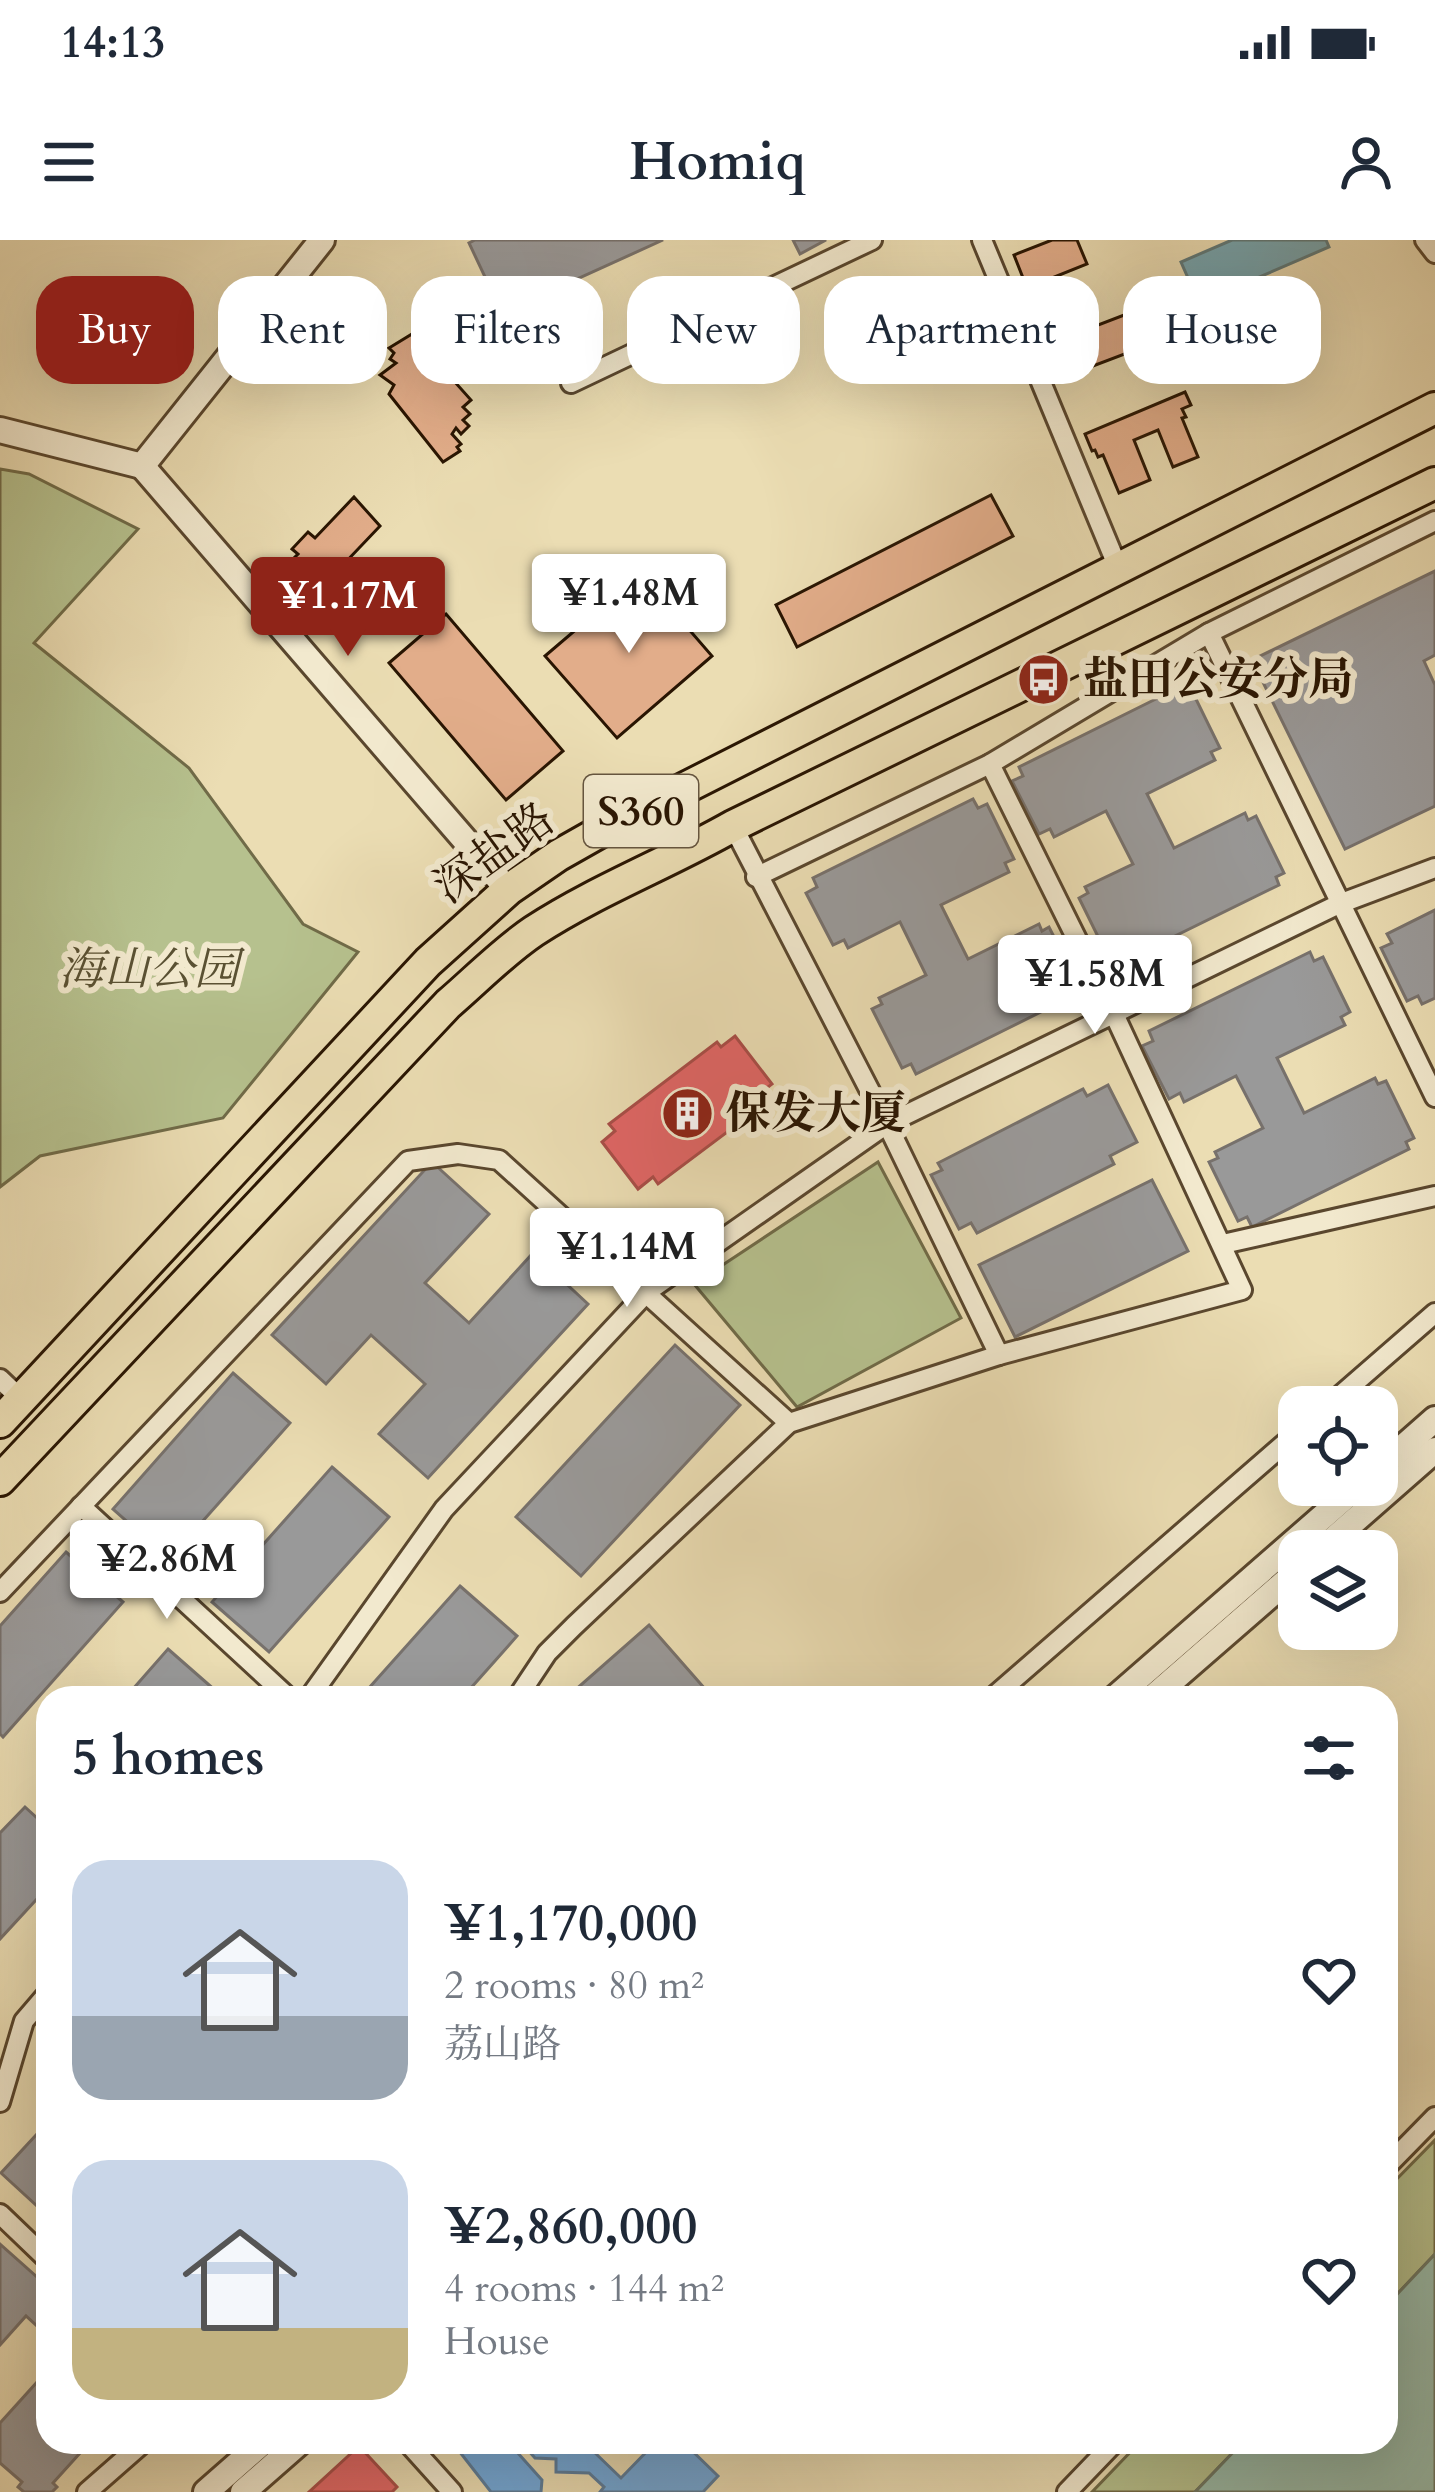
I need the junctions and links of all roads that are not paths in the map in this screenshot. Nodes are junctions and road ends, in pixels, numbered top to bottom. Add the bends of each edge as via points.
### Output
1 (322, 240) edge
2 (872, 240) edge
3 (982, 240) edge
4 (1424, 240) edge
5 (1435, 253) edge
6 (603, 368) edge
7 (1435, 408) edge
8 (0, 430) edge
9 (142, 466) junction
10 (1435, 483) edge
11 (1435, 521) edge
12 (1119, 569) junction
13 (1210, 633) junction
14 (990, 764) junction
15 (733, 826) junction
16 (1435, 868) edge
17 (756, 877) junction
18 (508, 890) junction
19 (1339, 904) junction
20 (1114, 1014) junction
21 (1435, 1096) edge
22 (887, 1124) junction
23 (1435, 1196) edge
24 (1223, 1244) junction
25 (647, 1292) junction
26 (1435, 1313) edge
27 (999, 1355) junction
28 (1351, 1386) edge
29 (7, 1400) edge
30 (1435, 1419) edge
31 (789, 1423) junction
32 (1278, 1449) edge
33 (1435, 1450) edge
34 (1398, 1452) edge
35 (0, 1480) edge
36 (1335, 1506) edge
37 (81, 1507) junction
38 (1344, 1530) edge
39 (1278, 1588) edge
40 (0, 1592) edge
41 (276, 1686) edge
42 (318, 1686) edge
43 (525, 1686) edge
44 (1006, 1686) edge
45 (1129, 1686) edge
46 (1166, 1686) edge
47 (36, 2007) edge
48 (0, 2102) edge
49 (1435, 2117) edge
50 (1398, 2155) edge
51 (0, 2213) edge
52 (36, 2248) edge
53 (130, 2454) edge
54 (249, 2454) edge
55 (286, 2454) edge
56 (418, 2454) edge
57 (1103, 2454) edge
58 (87, 2492) edge
59 (206, 2492) edge
60 (243, 2492) edge
61 (452, 2492) edge
62 (1067, 2492) edge

1 - 9 street
2 - 6 street
3 - 12 street
4 - 5 street
7 - 12 main road, 深盐路 / S360
8 - 9 street
9 - 18 street
10 - 15 main road, 深盐路 / S360
11 - 13 street
12 - 18 main road, 深盐路 / S360 via 612,825
13 - 14 street
13 - 19 street
14 - 17 street
14 - 20 street
15 - 17 street
15 - 35 main road, 深盐路 / S360 via 531,933 448,1004
16 - 19 street
17 - 22 street
18 - 29 main road, 深盐路 / S360 via 428,962
19 - 20 street
19 - 21 street
20 - 22 street
20 - 24 street
22 - 25 street
22 - 27 street
23 - 24 street
24 - 27 street via 1242,1290
25 - 31 street
25 - 37 street via 499,1160 458,1154 408,1161
25 - 42 street via 444,1508
26 - 28 street
27 - 31 street
30 - 34 street
31 - 43 street via 574,1626
32 - 44 street
33 - 38 street
36 - 45 street
37 - 40 street
37 - 41 street
39 - 46 street
47 - 48 street via 24,2021
49 - 50 street
51 - 52 street
53 - 58 street
54 - 59 street
55 - 60 street
56 - 61 street
57 - 62 street

